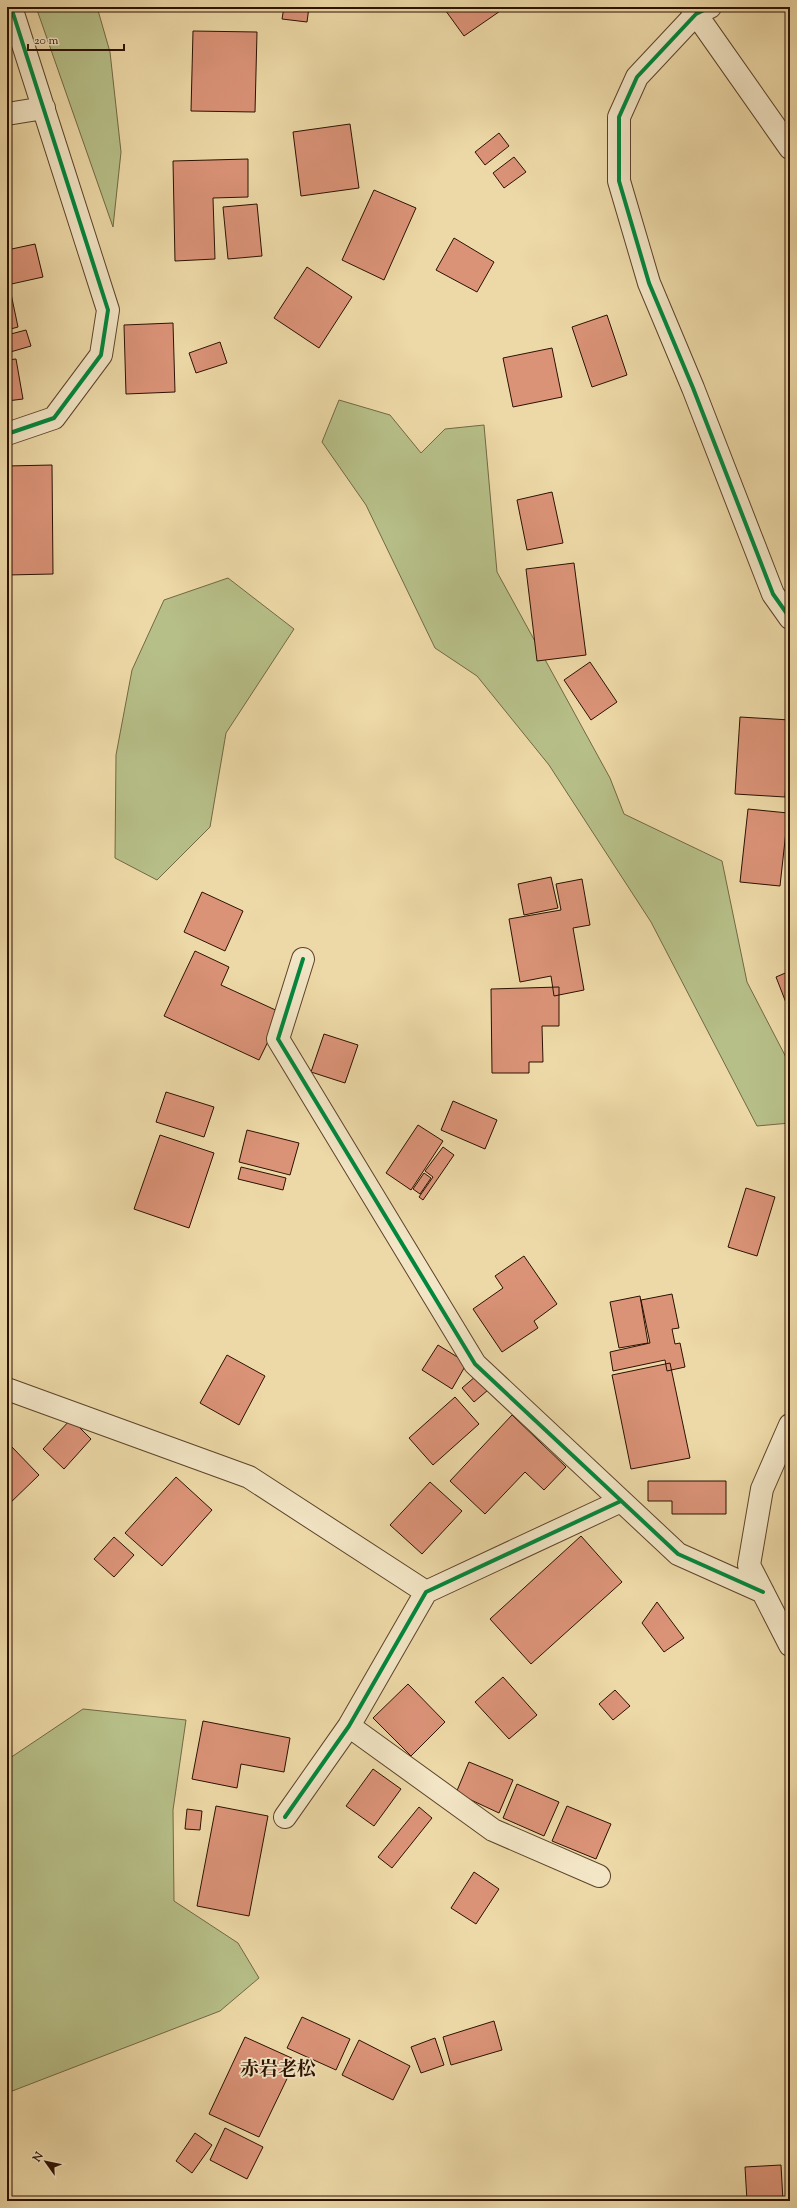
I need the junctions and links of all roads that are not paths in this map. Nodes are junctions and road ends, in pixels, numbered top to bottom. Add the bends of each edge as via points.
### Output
1 (11, 7) edge
2 (699, 9) edge
3 (44, 108) junction
4 (7, 114) edge
5 (790, 148) edge
6 (7, 434) edge
7 (790, 618) edge
8 (303, 960) dead end
9 (7, 1389) edge
10 (790, 1424) edge
11 (621, 1501) junction
12 (426, 1592) junction
13 (763, 1592) junction
14 (790, 1645) edge
15 (349, 1726) junction
16 (285, 1817) dead end
17 (599, 1876) dead end

1 - 3 street
2 - 5 street
2 - 7 street via 637,77 619,117 619,181 649,283 773,594
3 - 4 street
3 - 6 street via 108,310 100,355 54,418
8 - 11 street via 278,1039 475,1364
9 - 12 street via 249,1477
10 - 13 street via 762,1489 749,1565
11 - 12 street
11 - 13 street via 678,1554
12 - 15 street
13 - 14 street
15 - 16 street
15 - 17 street via 493,1830

